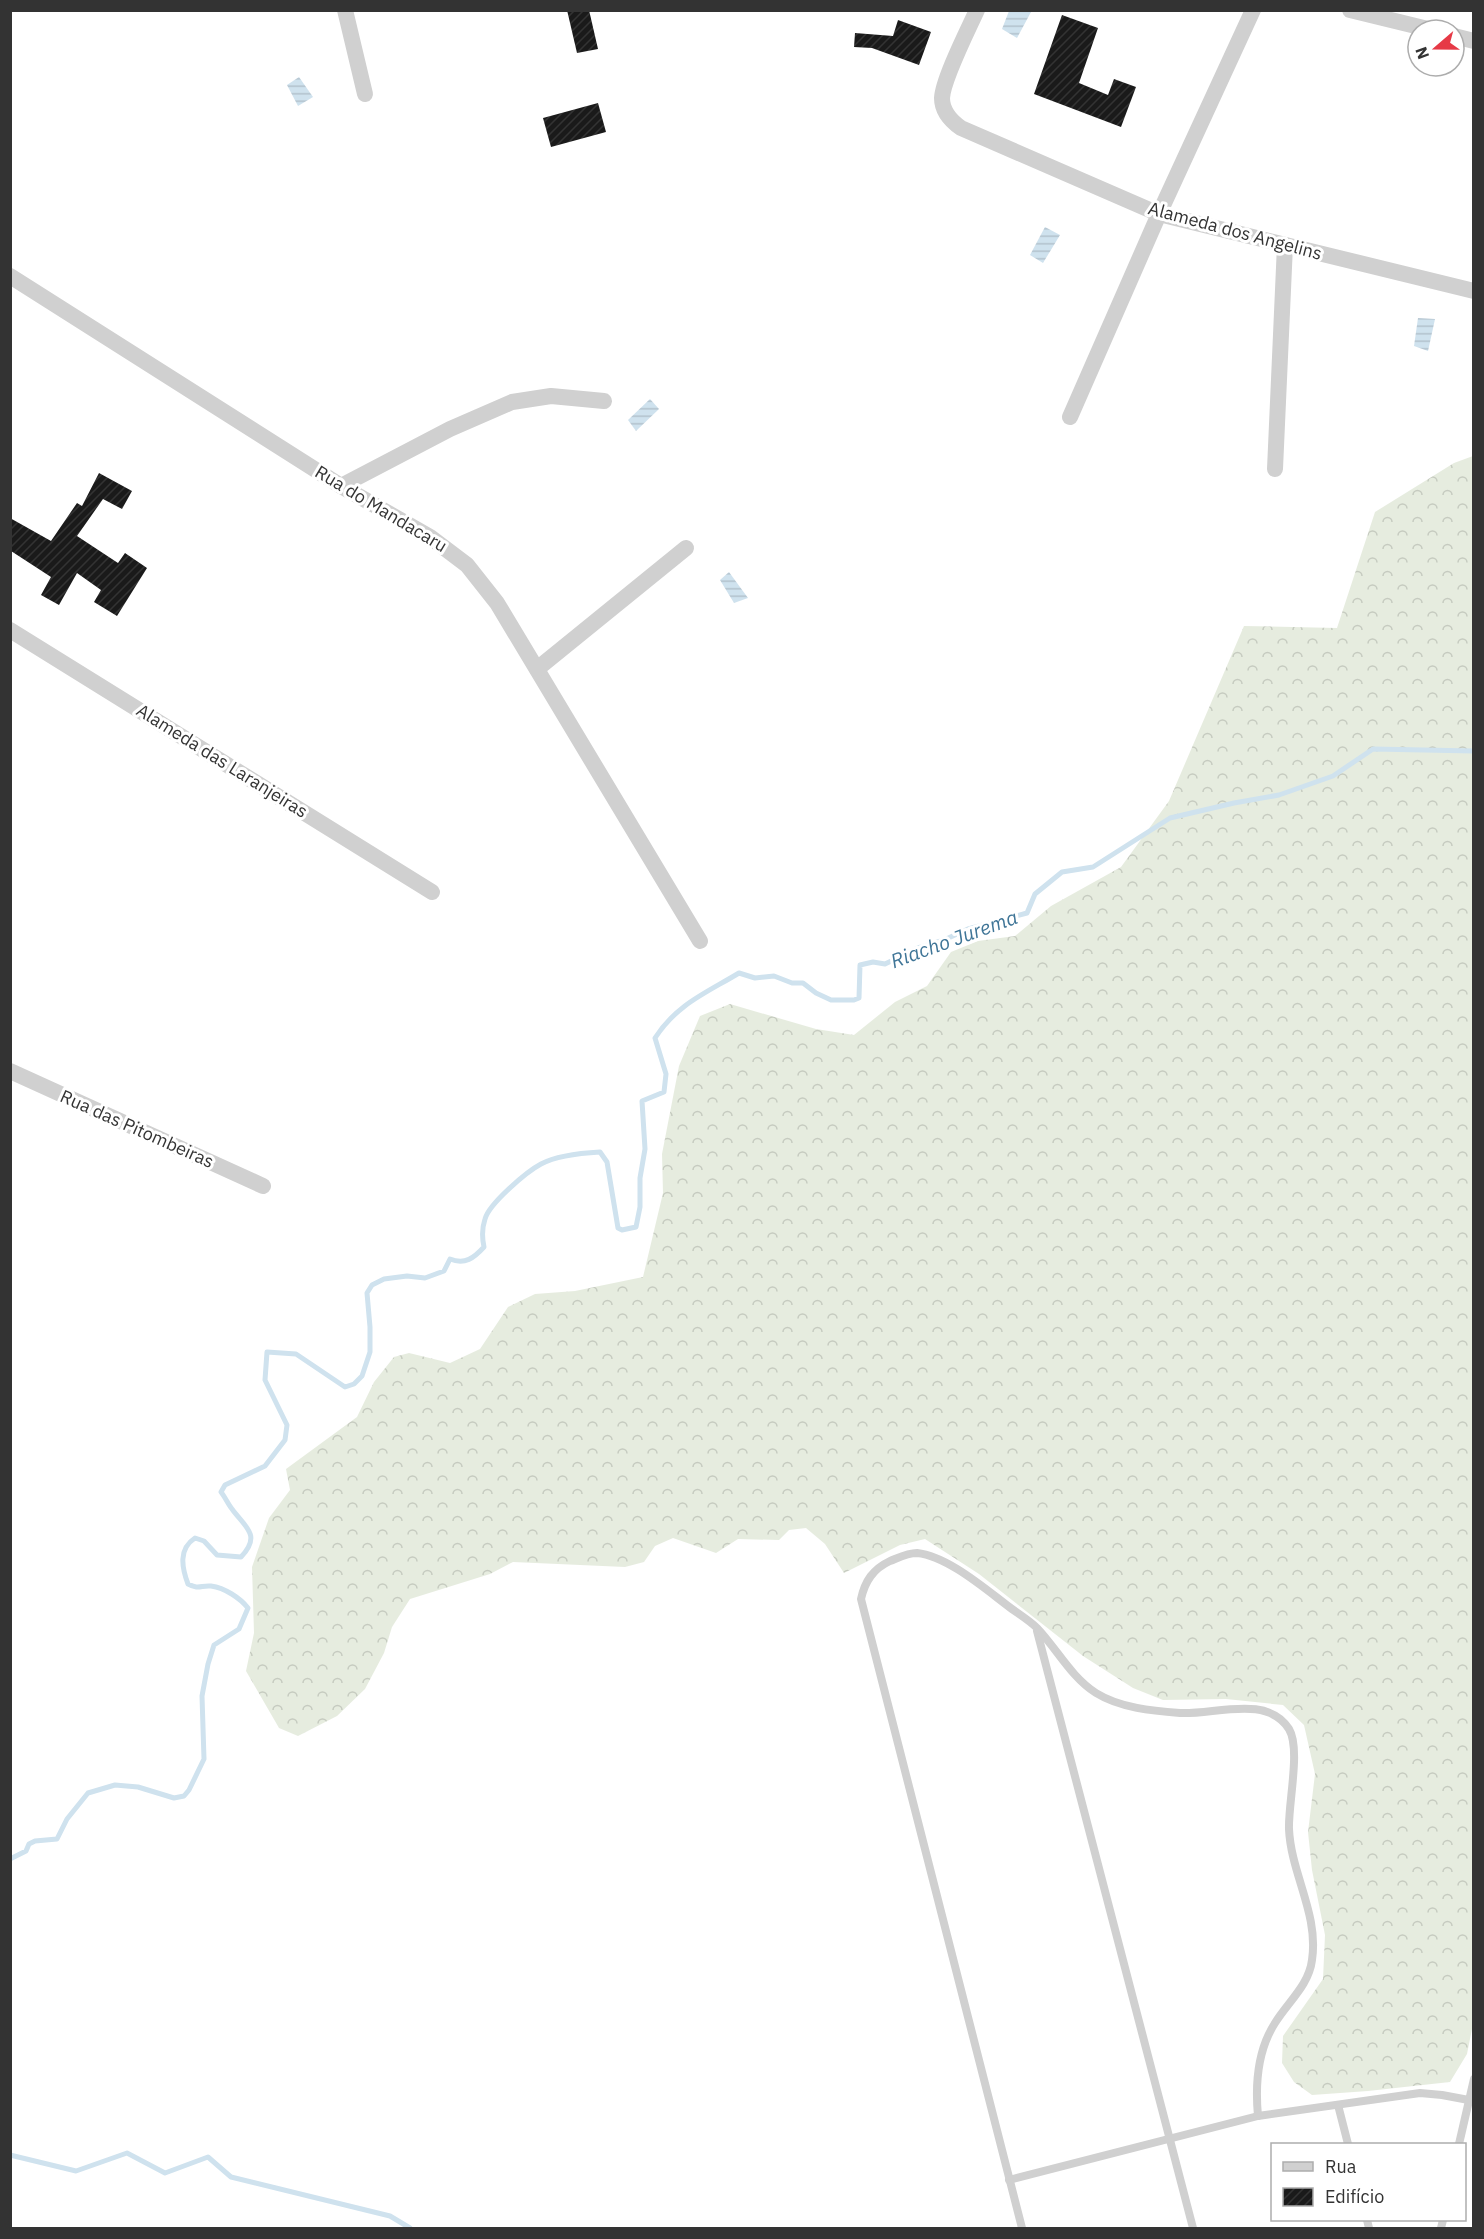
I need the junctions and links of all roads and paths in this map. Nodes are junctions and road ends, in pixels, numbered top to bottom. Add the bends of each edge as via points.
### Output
1 (345, 10) edge
2 (977, 10) edge
3 (1253, 10) edge
4 (1350, 10) edge
5 (1406, 24) edge
6 (365, 94) dead end
7 (1159, 214) junction
8 (1285, 245) junction
9 (10, 276) edge
10 (1473, 291) edge
11 (604, 401) dead end
12 (1070, 417) dead end
13 (1275, 469) dead end
14 (341, 486) junction
15 (686, 548) dead end
16 (10, 630) edge
17 (537, 669) junction
18 (432, 892) dead end
19 (700, 941) dead end
20 (10, 1071) edge
21 (263, 1186) dead end
22 (1036, 1628) junction
23 (1473, 2079) edge
24 (1471, 2100) edge
25 (1338, 2105) junction
26 (1258, 2116) junction
27 (1170, 2139) junction
28 (1348, 2143) edge
29 (1460, 2143) edge
30 (1009, 2180) junction
31 (1022, 2229) edge
32 (1193, 2229) edge

1 - 6 street
2 - 7 street, Alameda dos Angelins via 942,99 951,121
3 - 7 street
4 - 5 street
7 - 8 street, Alameda dos Angelins
7 - 12 street
8 - 10 street, Alameda dos Angelins
8 - 13 street
9 - 14 street, Rua do Mandacaru
11 - 14 street via 551,396 512,402 450,429
14 - 17 street, Rua do Mandacaru via 430,537 467,565 497,603
15 - 17 street
16 - 18 street, Alameda das Laranjeiras
17 - 19 street, Rua do Mandacaru
20 - 21 street, Rua das Pitombeiras
22 - 26 lane via 1076,1676 1112,1702 1182,1713 1251,1709 1274,1713 1290,1730 1295,1752 1289,1802 1290,1843 1313,1934 1312,1960 1308,1977 1265,2043 1257,2072
22 - 27 lane
22 - 30 lane via 968,1576 935,1558 916,1553 884,1564 864,1584 861,1599
23 - 24 lane
24 - 25 lane via 1420,2093
24 - 29 lane
25 - 26 lane
25 - 28 lane
26 - 27 lane
27 - 30 lane
27 - 32 lane
30 - 31 lane

